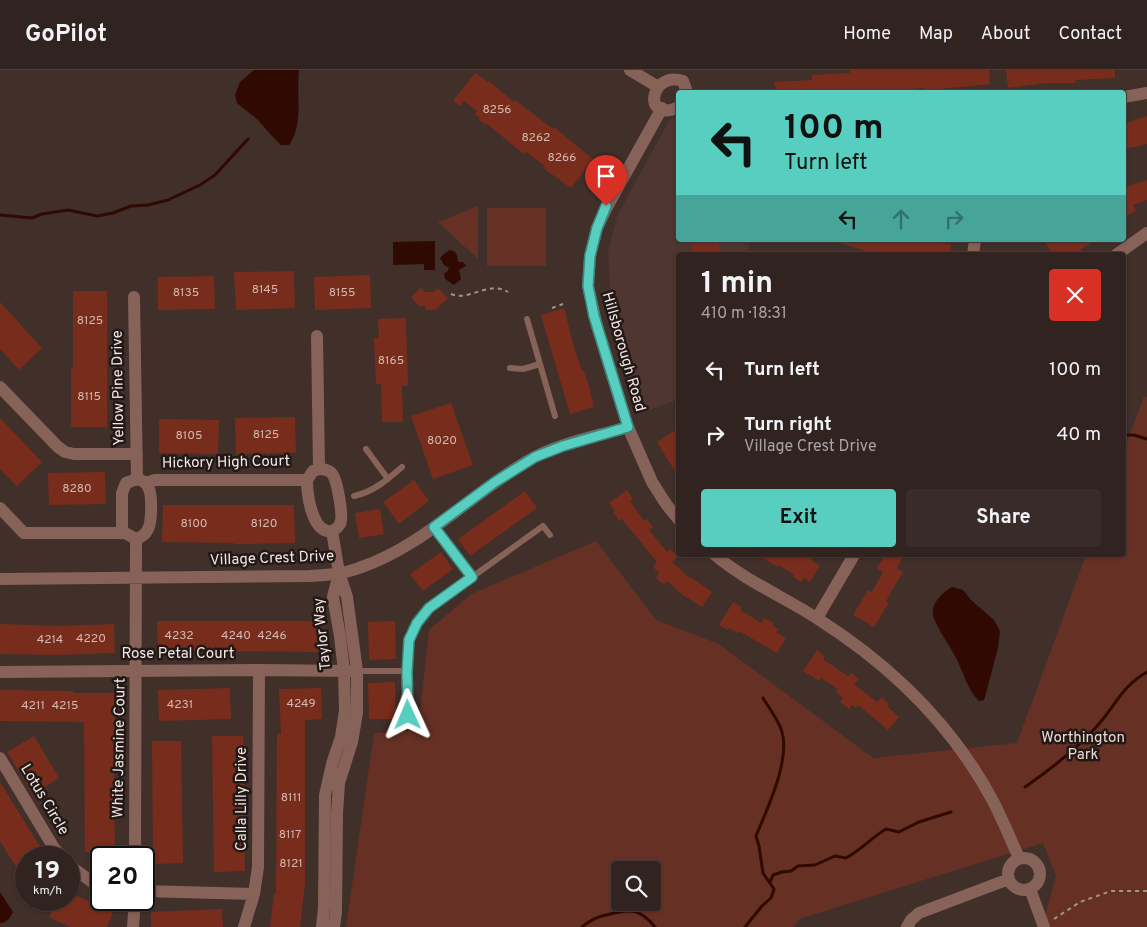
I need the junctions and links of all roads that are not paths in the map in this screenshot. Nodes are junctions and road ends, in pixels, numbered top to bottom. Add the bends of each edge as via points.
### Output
1 (630, 70) edge
2 (681, 74) edge
3 (655, 84) junction
4 (687, 90) edge
5 (1147, 93) edge
6 (1126, 97) edge
7 (662, 108) junction
8 (676, 108) edge
9 (1147, 233) edge
10 (1120, 252) edge
11 (134, 298) dead end
12 (526, 319) dead end
13 (317, 336) dead end
14 (540, 364) junction
15 (510, 368) dead end
16 (0, 387) edge
17 (555, 416) dead end
18 (628, 427) junction
19 (366, 449) dead end
20 (137, 454) junction
21 (402, 467) dead end
22 (319, 469) junction
23 (388, 479) junction
24 (307, 480) junction
25 (142, 481) junction
26 (354, 496) dead end
27 (0, 508) edge
28 (676, 516) edge
29 (434, 527) junction
30 (332, 531) junction
31 (550, 535) dead end
32 (131, 536) junction
33 (718, 557) edge
34 (853, 557) edge
35 (339, 573) junction
36 (472, 577) junction
37 (137, 578) junction
38 (0, 579) edge
39 (817, 618) junction
40 (259, 670) junction
41 (137, 671) junction
42 (344, 671) junction
43 (357, 671) junction
44 (0, 672) edge
45 (407, 672) junction
46 (408, 715) dead end
47 (0, 758) edge
48 (53, 846) edge
49 (135, 846) edge
50 (1019, 858) junction
51 (1009, 880) junction
52 (1030, 889) junction
53 (155, 891) edge
54 (254, 894) junction
55 (134, 911) edge
56 (133, 927) edge
57 (244, 927) edge
58 (322, 927) edge
59 (334, 927) edge
60 (907, 927) edge
61 (1044, 927) edge

1 - 3 street
2 - 3 street via 663,77
2 - 4 street
3 - 7 street via 653,95
5 - 6 street
7 - 8 street
7 - 18 street, Hillsborough Road via 606,206 590,256 588,286 591,306
9 - 10 street
11 - 20 street, Yellow Pine Drive
12 - 14 lane
13 - 22 street
14 - 15 lane via 523,369
14 - 17 lane
16 - 20 street via 65,452
18 - 28 street, Hillsborough Road via 652,482
18 - 29 street, Village Crest Drive via 535,457
19 - 23 lane
20 - 25 street, Yellow Pine Drive
21 - 23 lane
22 - 24 street via 313,471
22 - 30 street via 324,468 332,474 336,488 341,519
23 - 26 lane via 366,494
24 - 25 street, Hickory High Court
24 - 30 street via 314,520 320,528
25 - 32 street, Yellow Pine Drive via 150,494 150,524 145,534
25 - 32 street via 126,483 123,488 122,524
27 - 32 street via 24,533
29 - 35 street, Village Crest Drive via 376,562
29 - 36 lane
30 - 35 street
31 - 36 lane via 543,526
32 - 37 street
33 - 39 street via 748,579
34 - 39 street
35 - 37 street, Village Crest Drive
35 - 42 street, Taylor Way via 333,597
35 - 43 street, Taylor Way via 347,597
36 - 45 lane via 429,608 417,623 409,640
37 - 38 street, Village Crest Drive
37 - 41 street, White Jasmine Court
39 - 50 street via 869,653 929,709 976,772
40 - 41 street, Rose Petal Court
40 - 42 street, Rose Petal Court
40 - 54 street, Calla Lilly Drive via 258,866
41 - 44 street, Rose Petal Court
41 - 49 street, White Jasmine Court
42 - 43 street, Rose Petal Court
42 - 58 street, Taylor Way via 345,711 325,795
43 - 45 lane
43 - 59 street, Taylor Way via 357,713 339,783
45 - 46 lane
47 - 48 street, Lotus Circle
50 - 51 street via 1010,865
50 - 52 street via 1030,858 1040,867 1040,879
51 - 52 street via 1016,888
51 - 60 street via 919,913
52 - 61 street
53 - 54 street
54 - 57 street, Calla Lilly Drive
55 - 56 street

